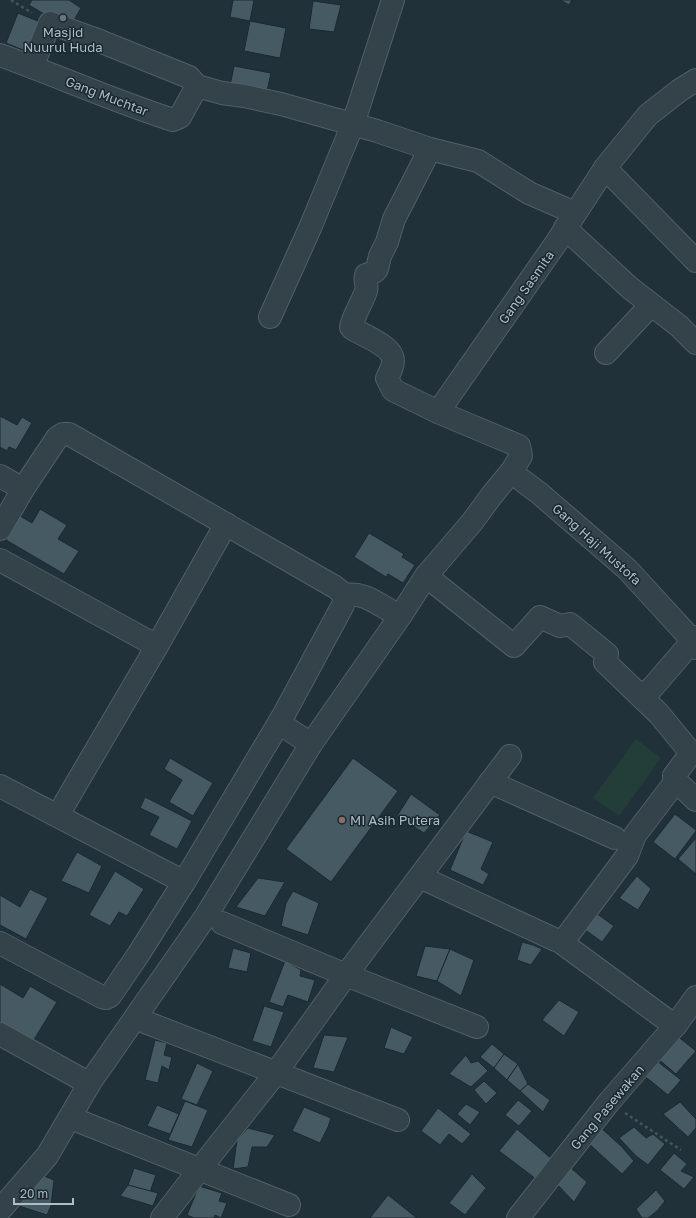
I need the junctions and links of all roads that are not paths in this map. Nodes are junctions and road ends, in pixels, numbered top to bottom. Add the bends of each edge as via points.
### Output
1 (393, 0) edge
2 (0, 56) edge
3 (32, 67) junction
4 (696, 80) edge
5 (197, 86) junction
6 (353, 124) junction
7 (430, 149) junction
8 (605, 168) junction
9 (570, 221) junction
10 (696, 261) edge
11 (651, 304) junction
12 (270, 317) dead end
13 (696, 343) edge
14 (606, 353) dead end
15 (438, 412) junction
16 (511, 472) junction
17 (0, 476) edge
18 (23, 489) junction
19 (226, 524) junction
20 (0, 529) edge
21 (0, 560) edge
22 (426, 576) junction
23 (345, 595) junction
24 (389, 610) dead end
25 (695, 642) edge
26 (157, 646) junction
27 (641, 696) junction
28 (279, 723) junction
29 (311, 744) junction
30 (510, 756) dead end
31 (676, 781) junction
32 (490, 782) junction
33 (0, 786) edge
34 (696, 800) edge
35 (58, 816) junction
36 (615, 838) dead end
37 (420, 877) junction
38 (184, 882) junction
39 (222, 923) dead end
40 (556, 940) dead end
41 (0, 943) edge
42 (346, 975) junction
43 (696, 997) edge
44 (144, 1022) dead end
45 (675, 1026) junction
46 (476, 1027) dead end
47 (0, 1034) edge
48 (275, 1074) junction
49 (81, 1080) dead end
50 (398, 1120) dead end
51 (81, 1122) dead end
52 (199, 1170) junction
53 (289, 1205) dead end
54 (0, 1210) edge
55 (162, 1218) edge
56 (518, 1218) edge

1 - 6 street
2 - 3 street, Gang Muchtar
3 - 5 street, Gang Muchtar via 173,120 180,117
3 - 5 street via 50,23 189,77
4 - 8 street, Gang Sasmita via 648,115
5 - 6 street via 281,104
6 - 7 street
6 - 12 street
7 - 9 street via 478,161
7 - 15 street via 394,220 377,269 366,276 367,287 351,327 385,347 393,356 393,364 387,378 393,390
8 - 9 street, Gang Sasmita
8 - 10 street
9 - 11 street via 630,288
9 - 15 street, Gang Sasmita
11 - 13 street via 680,326
11 - 14 street
15 - 16 street via 519,446 522,456
16 - 22 street
16 - 25 street, Gang Haji Mustofa via 540,493 627,569
17 - 18 street
18 - 19 street via 57,438 69,434
18 - 20 street
19 - 23 street
19 - 26 street
21 - 26 street
22 - 27 street via 514,646 540,616 560,626 570,624 607,654 605,662
22 - 29 street
23 - 24 street via 366,596
23 - 28 street via 343,605
25 - 27 street, Gang Haji Mustofa via 652,688
26 - 35 street
27 - 31 street via 691,753 674,776
28 - 29 street
28 - 38 street
29 - 54 street via 206,916 91,1081 47,1156
30 - 32 street
31 - 34 street
31 - 45 street via 635,835 626,856 562,943
32 - 36 street
32 - 37 street
33 - 35 street
35 - 38 street
37 - 40 street
37 - 42 street
38 - 41 street via 138,955 110,996 106,998
39 - 42 street
42 - 46 street
42 - 48 street
43 - 45 street, Gang Pasewakan
44 - 48 street
45 - 56 street, Gang Pasewakan via 609,1102
47 - 49 street
48 - 50 street
48 - 52 street
51 - 52 street
52 - 53 street
52 - 55 street

